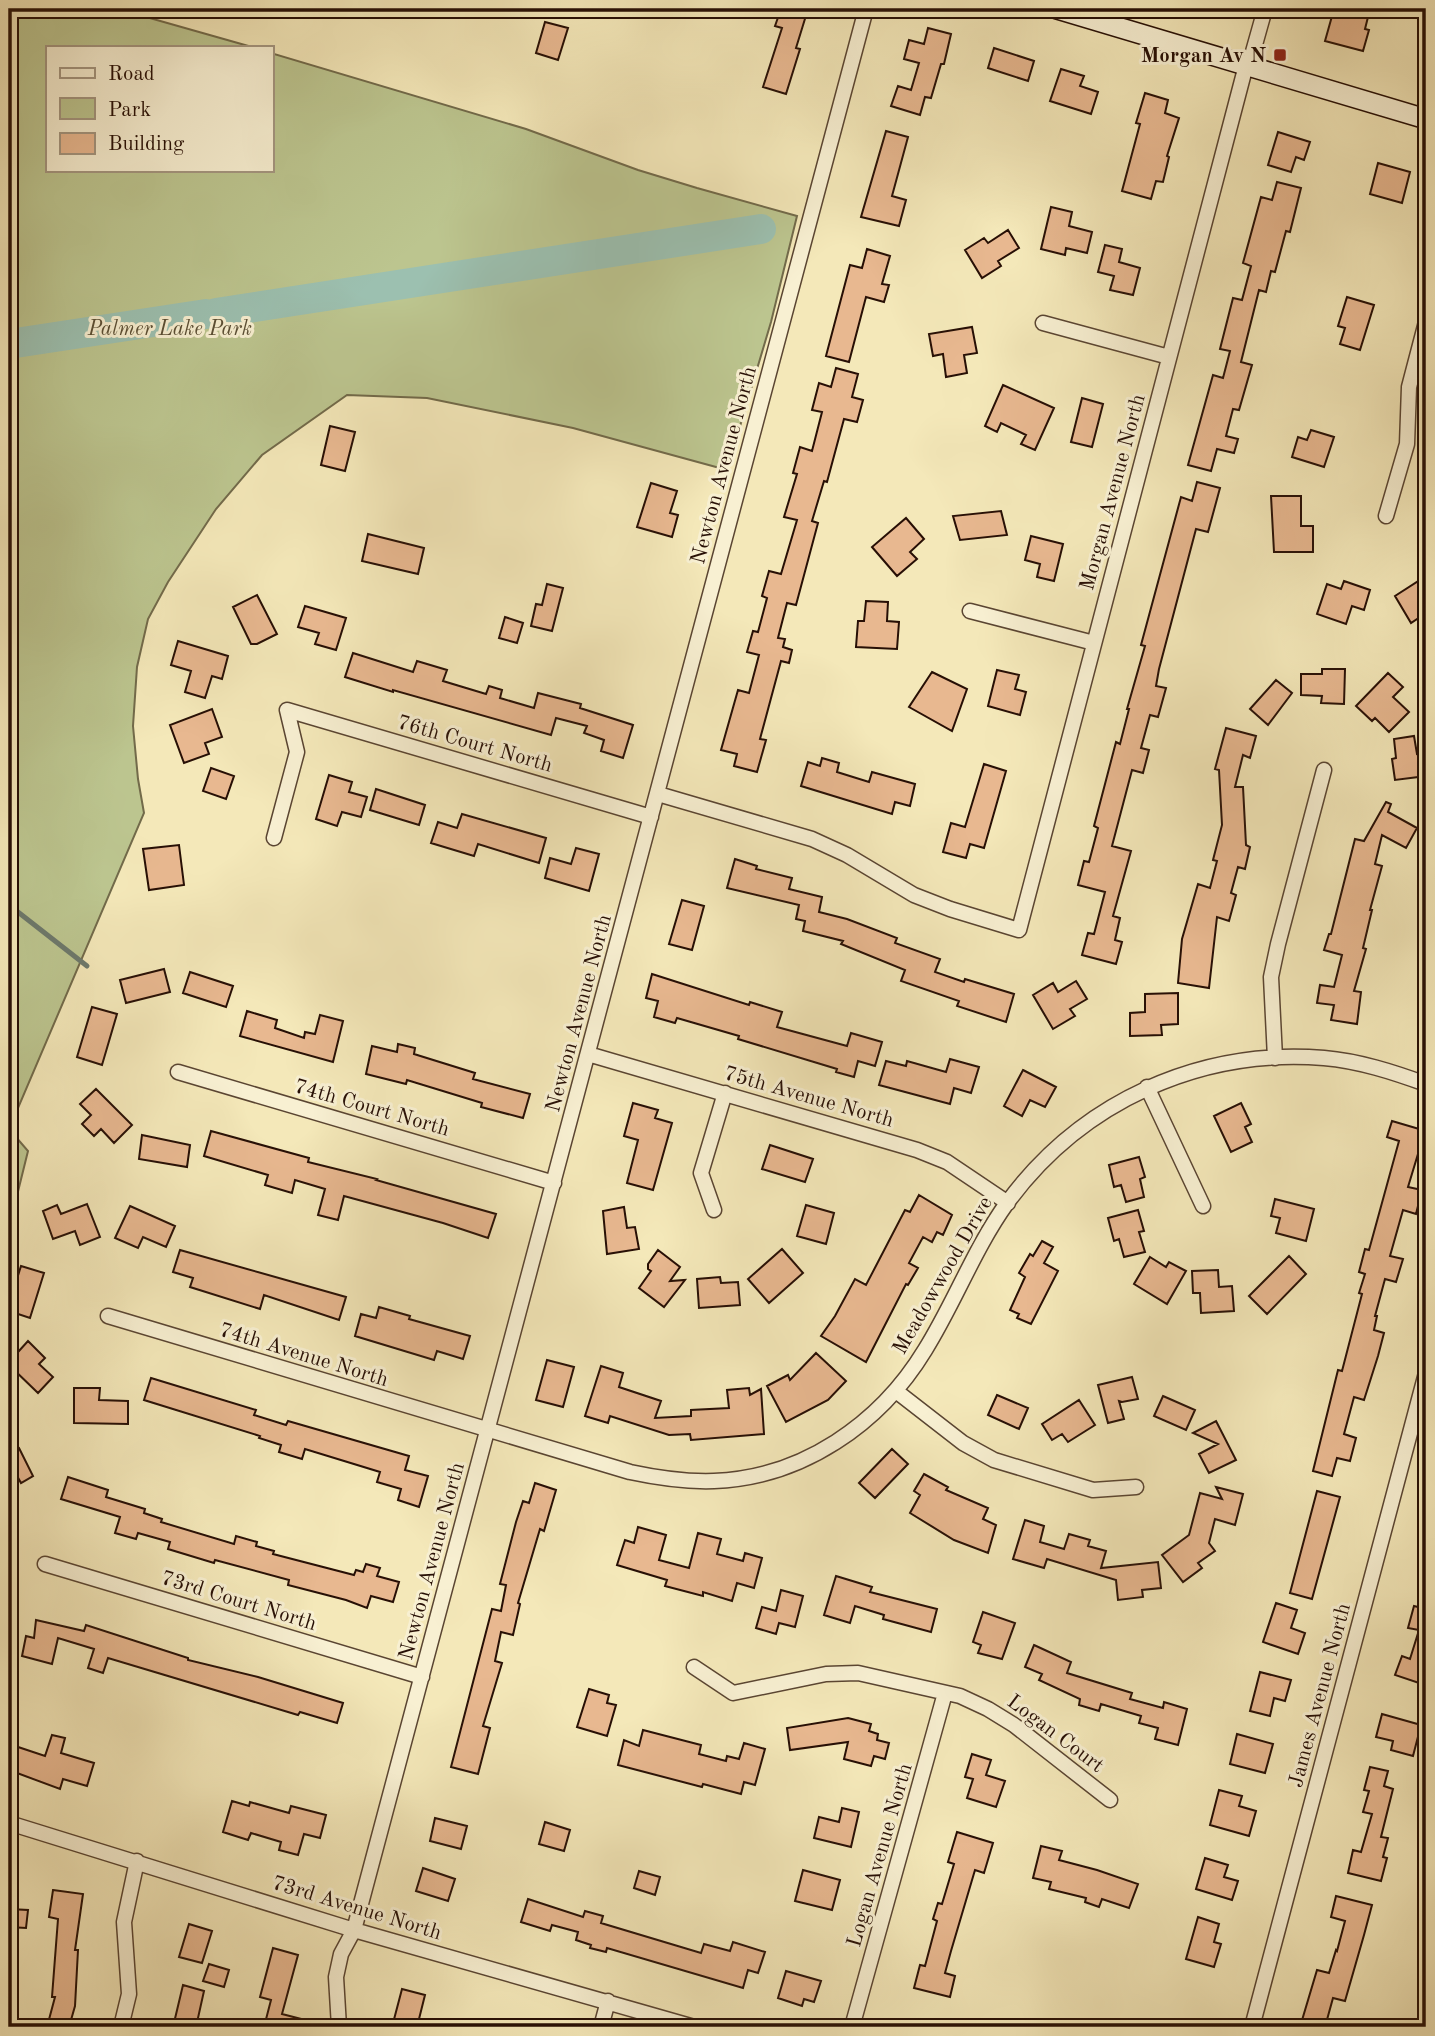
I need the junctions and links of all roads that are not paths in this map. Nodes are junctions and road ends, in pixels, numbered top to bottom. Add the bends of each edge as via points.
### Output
1 (866, 9) edge
2 (1057, 9) edge
3 (1265, 9) edge
4 (1249, 66) junction
5 (1426, 119) edge
6 (1426, 322) edge
7 (1043, 323) dead end
8 (1169, 357) junction
9 (1386, 516) dead end
10 (970, 611) dead end
11 (1094, 643) junction
12 (1324, 770) dead end
13 (658, 794) junction
14 (651, 817) junction
15 (274, 838) dead end
16 (588, 1054) junction
17 (1275, 1058) junction
18 (178, 1072) dead end
19 (1426, 1084) edge
20 (1147, 1087) junction
21 (725, 1093) junction
22 (554, 1183) junction
23 (1008, 1203) junction
24 (1203, 1206) dead end
25 (714, 1210) dead end
26 (108, 1316) dead end
27 (1426, 1373) edge
28 (896, 1391) junction
29 (488, 1432) junction
30 (1136, 1487) dead end
31 (45, 1564) dead end
32 (694, 1667) dead end
33 (422, 1677) junction
34 (945, 1693) junction
35 (1110, 1800) dead end
36 (9, 1823) edge
37 (137, 1861) junction
38 (354, 1930) junction
39 (608, 2001) junction
40 (121, 2027) edge
41 (339, 2027) edge
42 (601, 2027) edge
43 (694, 2027) edge
44 (852, 2027) edge
45 (1252, 2027) edge

1 - 13 street, Newton Avenue North
2 - 4 street
3 - 4 street, Morgan Avenue North
4 - 5 street
4 - 8 street, Morgan Avenue North
6 - 9 street via 1409,387 1407,444
7 - 8 street
8 - 11 street, Morgan Avenue North
10 - 11 street
11 - 13 street, Morgan Avenue North via 1019,930 914,895 812,839
12 - 17 street via 1271,977
13 - 14 street, Newton Avenue North
14 - 15 street, 76th Court North via 287,710 297,752
14 - 16 street, Newton Avenue North
16 - 21 street, 75th Avenue North
16 - 22 street, Newton Avenue North
17 - 19 street, Meadowwood Drive via 1337,1060
17 - 20 street, Meadowwood Drive via 1223,1064
18 - 22 street, 74th Court North
20 - 23 street, Meadowwood Drive via 1082,1126 1043,1161
20 - 24 street
21 - 23 street, 75th Avenue North via 918,1150 947,1162
21 - 25 street via 701,1173
22 - 29 street, Newton Avenue North
23 - 28 street, Meadowwood Drive via 925,1350
26 - 29 street, 74th Avenue North
27 - 45 street, James Avenue North
28 - 29 street, Meadowwood Drive via 837,1443 759,1475 716,1481 673,1480 631,1472
28 - 30 street via 963,1443 995,1460 1093,1490
29 - 33 street, Newton Avenue North
31 - 33 street, 73rd Court North
32 - 34 street, Logan Court via 733,1693 826,1674 858,1673
33 - 38 street, Newton Avenue North
34 - 35 street, Logan Court via 960,1696 1014,1725
34 - 44 street, Logan Avenue North
36 - 37 street, 73rd Avenue North
37 - 38 street, 73rd Avenue North
37 - 40 street via 124,1922 129,1994
38 - 39 street, 73rd Avenue North
38 - 41 street, Newton Avenue North via 341,1954 336,1978
39 - 42 street
39 - 43 street, 73rd Avenue North

